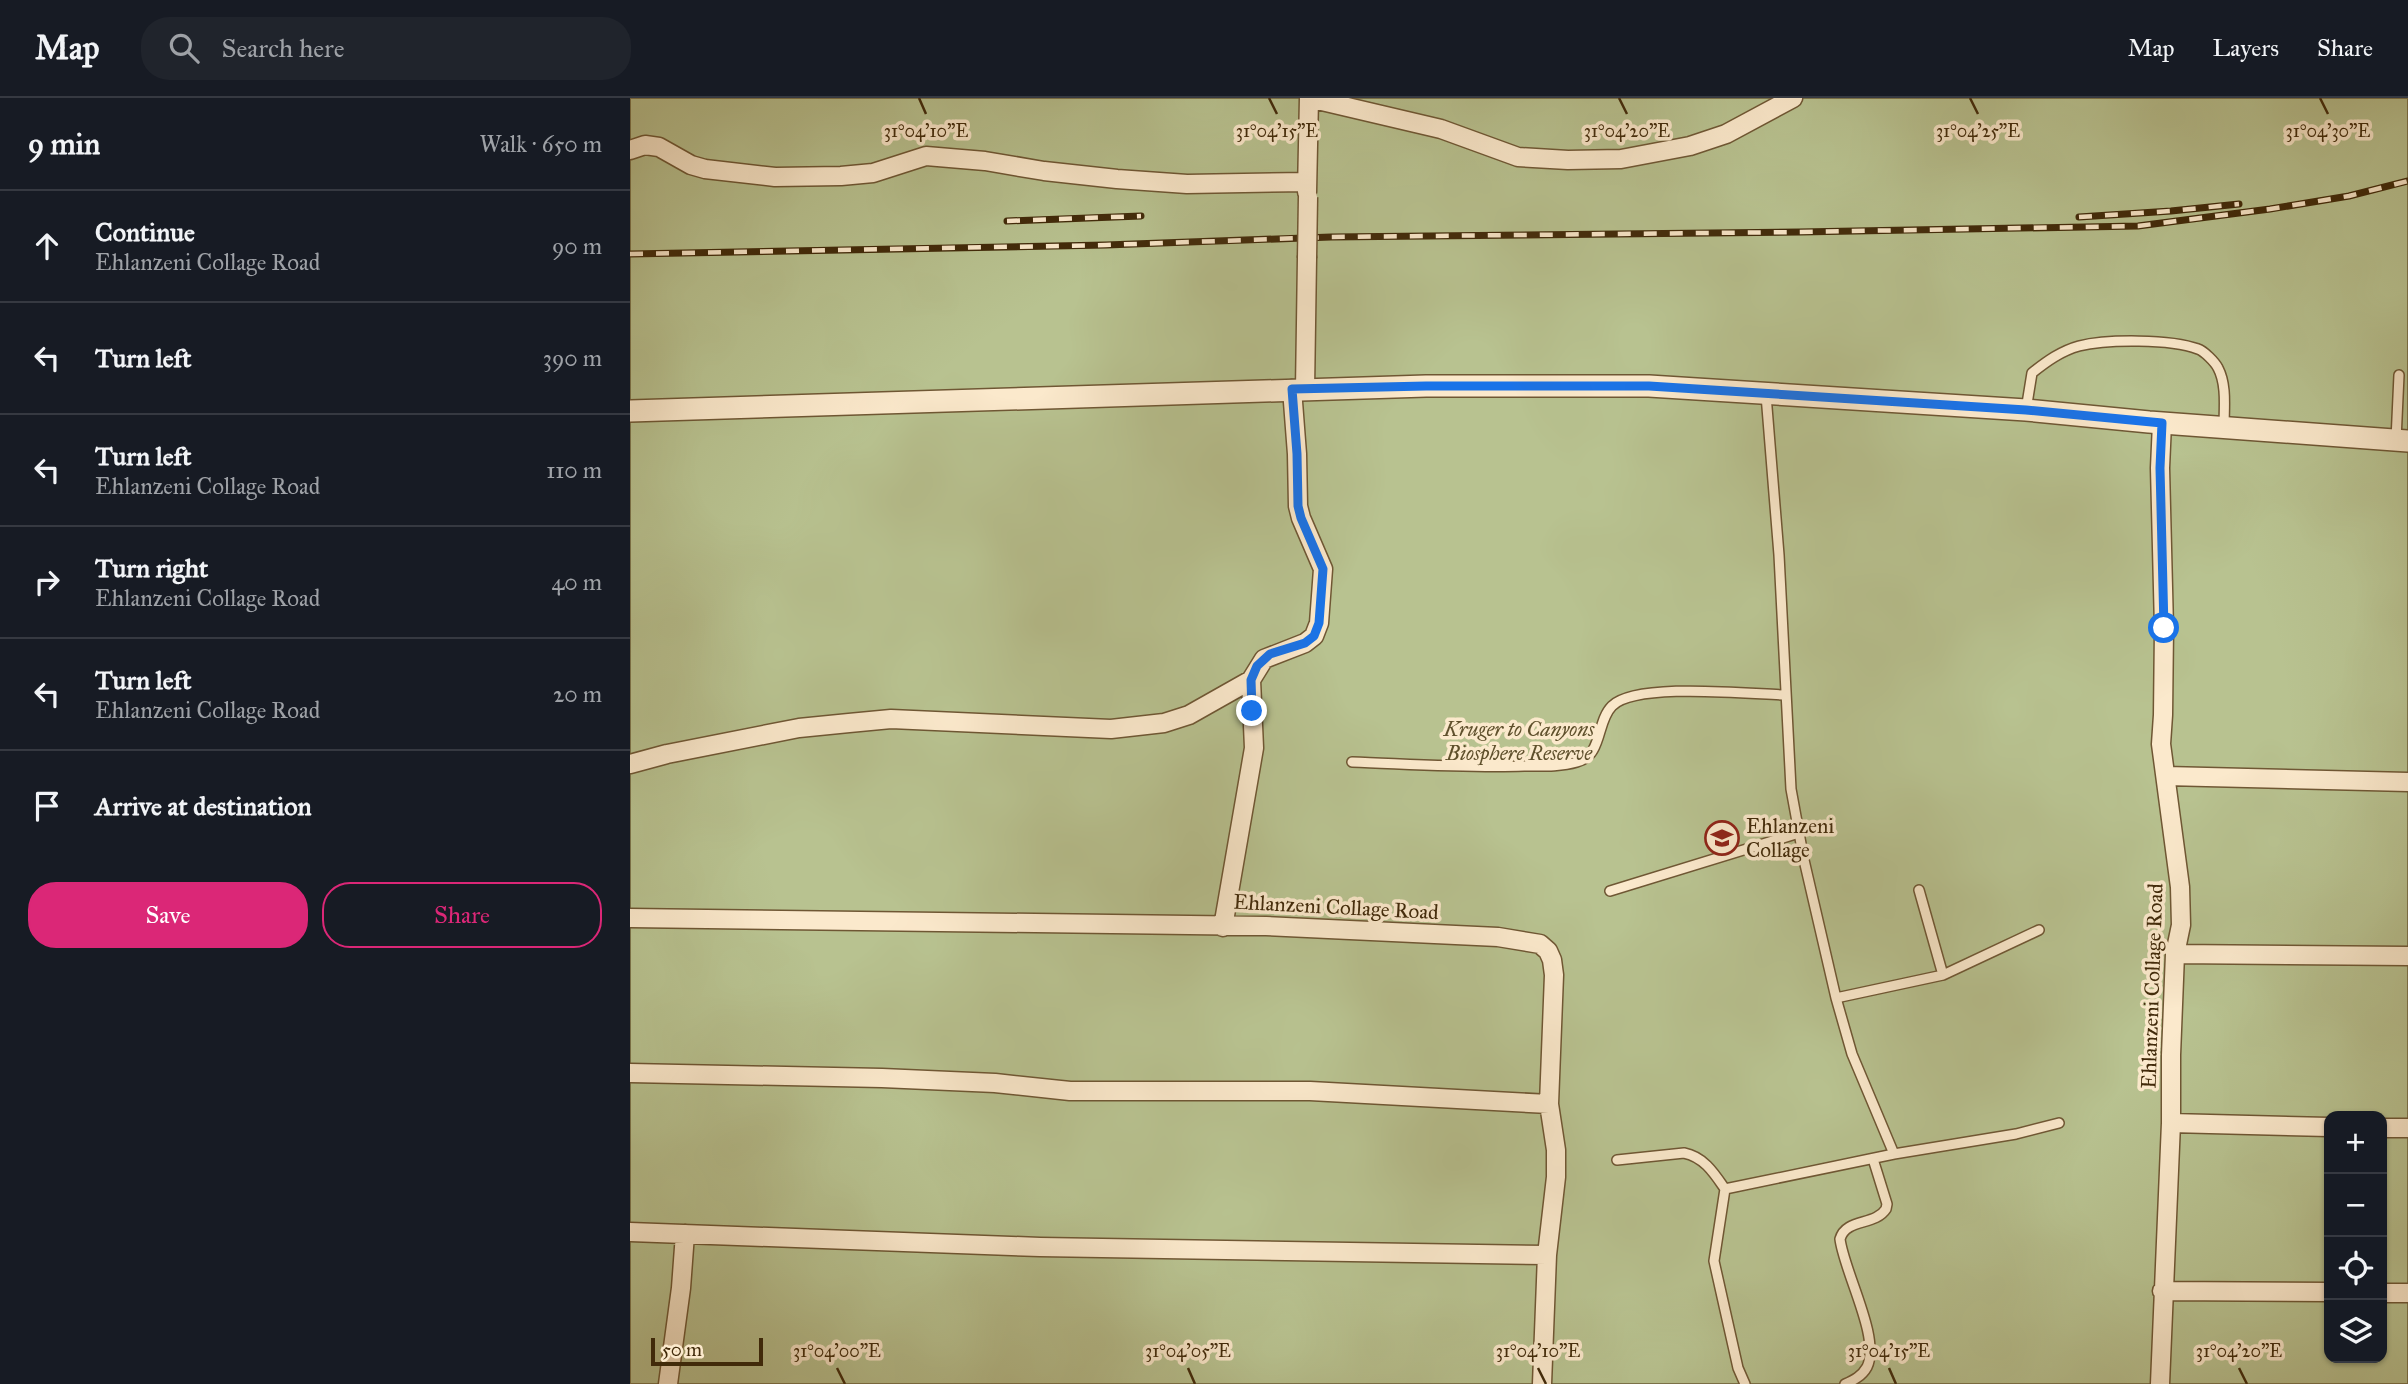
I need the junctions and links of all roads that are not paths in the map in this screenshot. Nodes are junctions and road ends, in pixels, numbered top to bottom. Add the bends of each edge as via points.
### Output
1 (1309, 98) edge
2 (1793, 98) edge
3 (630, 150) edge
4 (1307, 190) junction
5 (2399, 375) dead end
6 (1298, 389) junction
7 (1766, 392) junction
8 (2026, 410) junction
9 (630, 411) edge
10 (2162, 423) junction
11 (2224, 427) junction
12 (2402, 440) edge
13 (1251, 680) junction
14 (1786, 695) junction
15 (1352, 762) dead end
16 (630, 764) edge
17 (2166, 776) junction
18 (2408, 782) edge
19 (1799, 833) junction
20 (1919, 890) dead end
21 (1609, 891) dead end
22 (630, 918) edge
23 (1223, 927) junction
24 (2039, 930) dead end
25 (2175, 954) junction
26 (2408, 956) edge
27 (1943, 975) junction
28 (1836, 998) junction
29 (630, 1073) edge
30 (1549, 1104) junction
31 (2059, 1123) dead end
32 (2171, 1123) junction
33 (2324, 1127) edge
34 (2387, 1128) edge
35 (2408, 1128) edge
36 (1894, 1154) junction
37 (1873, 1159) junction
38 (1616, 1160) dead end
39 (1725, 1189) junction
40 (630, 1232) edge
41 (685, 1234) junction
42 (1547, 1255) junction
43 (2162, 1292) junction
44 (2324, 1292) edge
45 (2387, 1293) edge
46 (2408, 1293) edge
47 (668, 1384) edge
48 (1542, 1384) edge
49 (1745, 1384) edge
50 (1845, 1384) edge
51 (2160, 1384) edge

1 - 2 street via 1441,129 1518,157 1569,160 1621,159 1690,146 1726,134
1 - 4 street
3 - 4 street via 659,147 705,169 775,177 873,173 926,156 1105,177
4 - 6 street, bridge
5 - 12 lane
6 - 7 street via 1606,386
6 - 9 street
6 - 13 street via 1298,506 1323,569 1319,623 1305,643 1264,659
7 - 8 street
7 - 14 lane
8 - 10 street
8 - 11 lane via 2032,373 2051,357 2078,346 2111,341 2153,342 2200,349 2217,367 2225,393
10 - 11 street
10 - 17 street, Ehlanzeni Collage Road via 2161,744
11 - 12 street
13 - 16 street via 1189,715 1164,723 1111,729 891,719 799,728
13 - 23 street, Ehlanzeni Collage Road via 1254,748
14 - 15 lane via 1656,691 1626,698 1606,714 1596,747 1587,758 1566,765
14 - 19 lane via 1791,789
17 - 18 street
17 - 25 street, Ehlanzeni Collage Road via 2180,887 2181,925
19 - 21 lane
19 - 28 lane
20 - 27 lane
22 - 23 street
23 - 30 street, Ehlanzeni Collage Road via 1498,937 1539,944 1548,951 1554,975
24 - 27 lane
25 - 26 street
25 - 32 street, Ehlanzeni Collage Road
27 - 28 lane
28 - 36 lane via 1852,1054
29 - 30 street via 882,1078 1070,1091 1310,1091
30 - 42 street, Ehlanzeni Collage Road via 1556,1177
31 - 36 lane
32 - 33 street
32 - 43 street, Ehlanzeni Collage Road
34 - 35 street
36 - 37 lane
37 - 39 lane
37 - 50 lane via 1886,1209 1878,1217 1847,1228 1840,1239 1870,1349 1868,1366
38 - 39 lane via 1694,1155
39 - 49 lane via 1714,1261
40 - 41 street
41 - 42 street via 1040,1247
41 - 47 street
42 - 48 street, Ehlanzeni Collage Road
43 - 44 street
43 - 51 street, Ehlanzeni Collage Road
45 - 46 street

